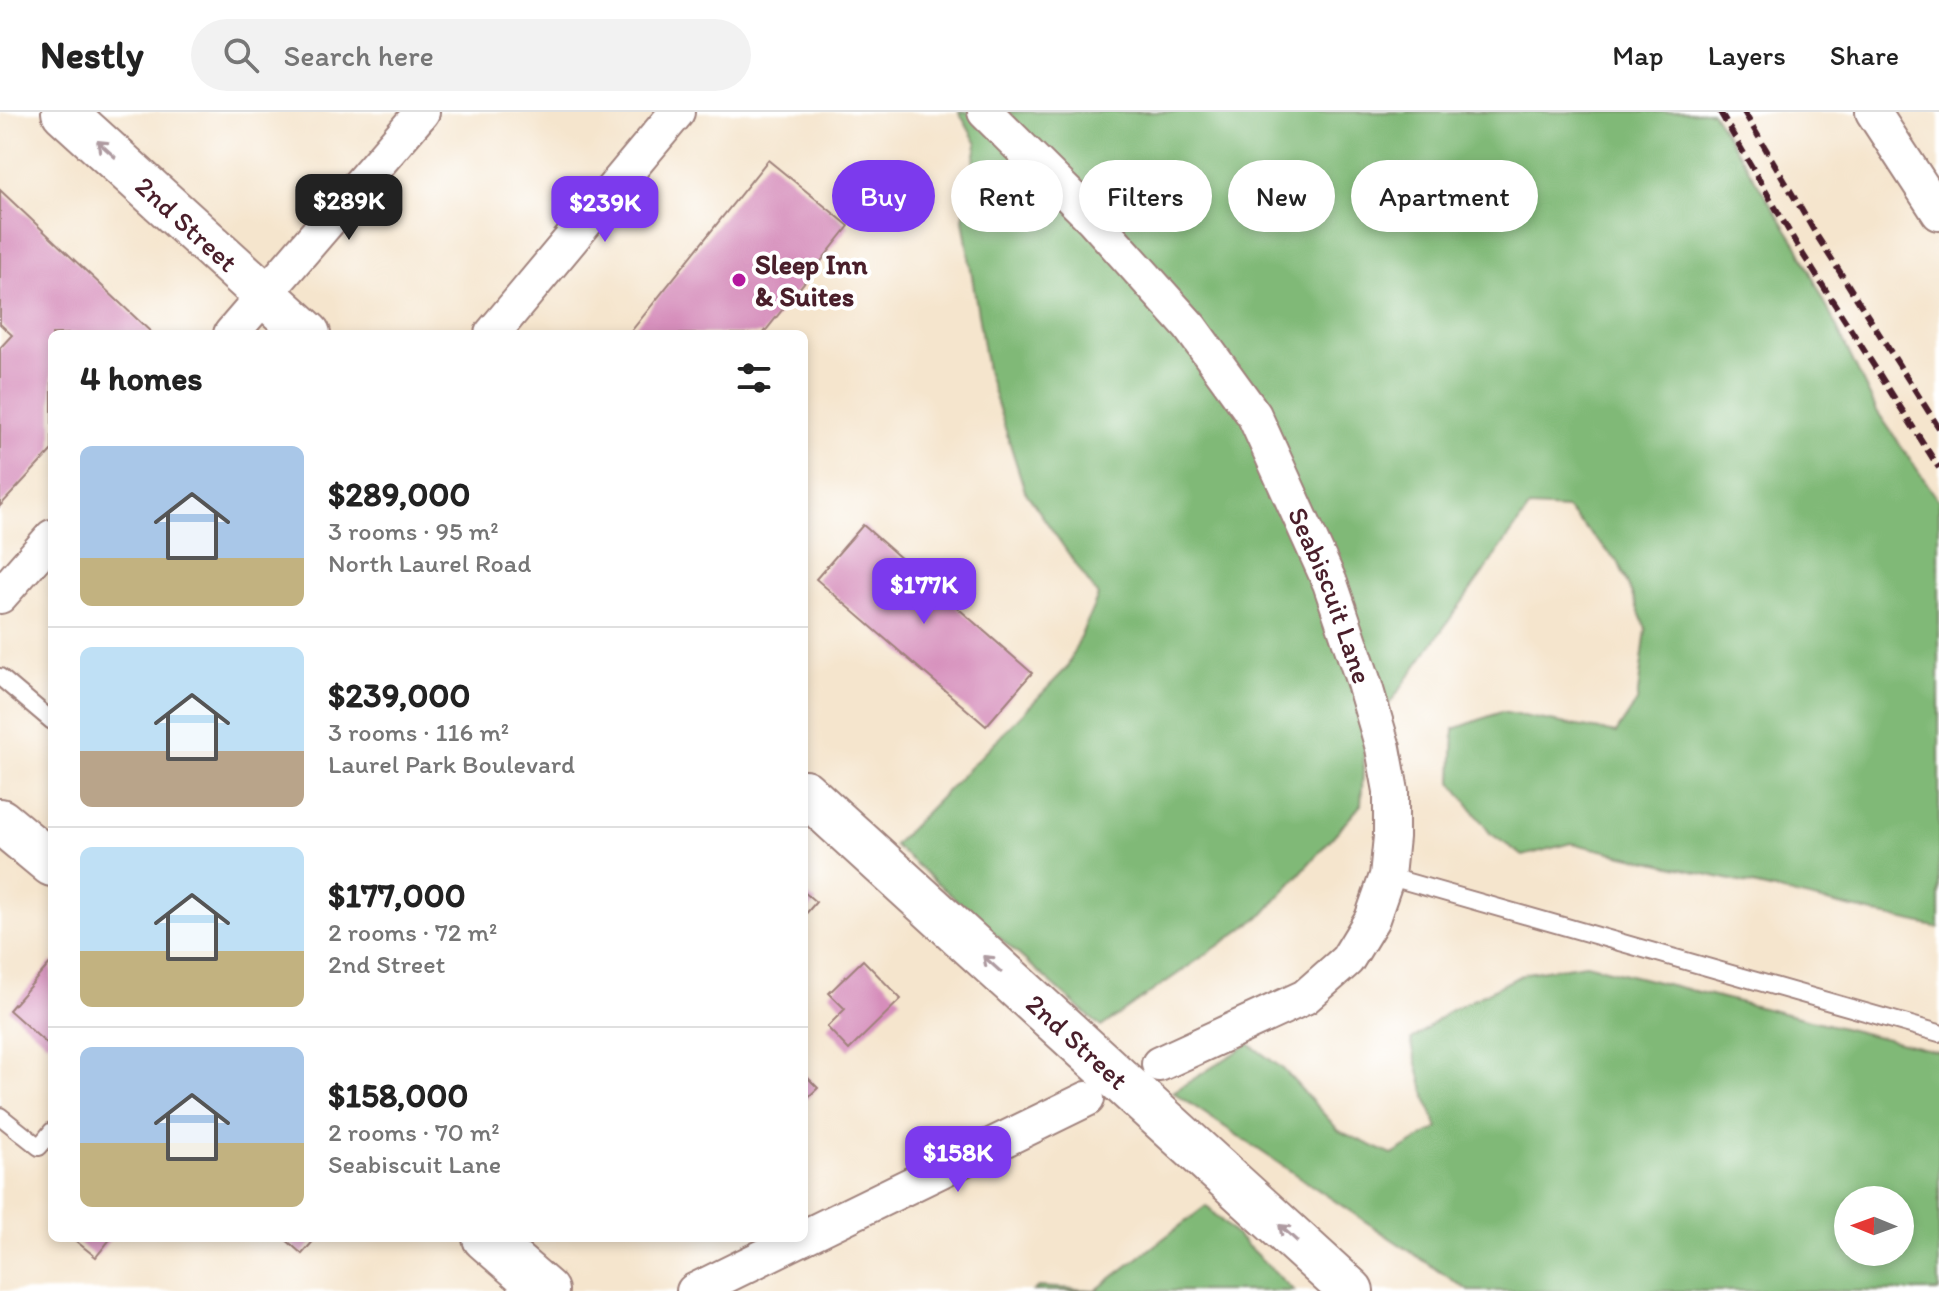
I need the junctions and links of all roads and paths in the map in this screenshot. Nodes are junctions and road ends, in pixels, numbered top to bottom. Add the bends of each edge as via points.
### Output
1 (64, 112) edge
2 (422, 112) edge
3 (985, 112) edge
4 (1873, 112) edge
5 (674, 114) edge
6 (1939, 213) edge
7 (265, 295) junction
8 (234, 330) edge
9 (304, 330) edge
10 (495, 330) edge
11 (48, 542) edge
12 (0, 596) edge
13 (0, 677) edge
14 (48, 718) edge
15 (808, 796) edge
16 (0, 821) edge
17 (48, 861) edge
18 (1387, 876) junction
19 (1939, 1033) edge
20 (1159, 1064) dead end
21 (1087, 1099) dead end
22 (0, 1116) edge
23 (48, 1136) edge
24 (808, 1236) edge
25 (491, 1242) edge
26 (795, 1242) edge
27 (525, 1265) edge
28 (1348, 1288) edge
29 (694, 1291) edge

7 -> 1 main road, 2nd Street
2 - 7 street
3 - 18 street, Seabiscuit Lane via 1093,219 1190,327 1254,415 1330,583 1383,748 1391,791
4 - 6 street
5 - 10 street
7 - 8 street
7 - 9 main road, 2nd Street
11 - 12 street
13 - 14 lane
28 -> 15 main road, 2nd Street
16 - 17 main road
18 - 19 lane
18 - 20 street, Seabiscuit Lane via 1372,919 1347,960 1305,997
21 - 24 street
22 - 23 lane via 39,1147
25 - 27 main road
26 - 29 street

